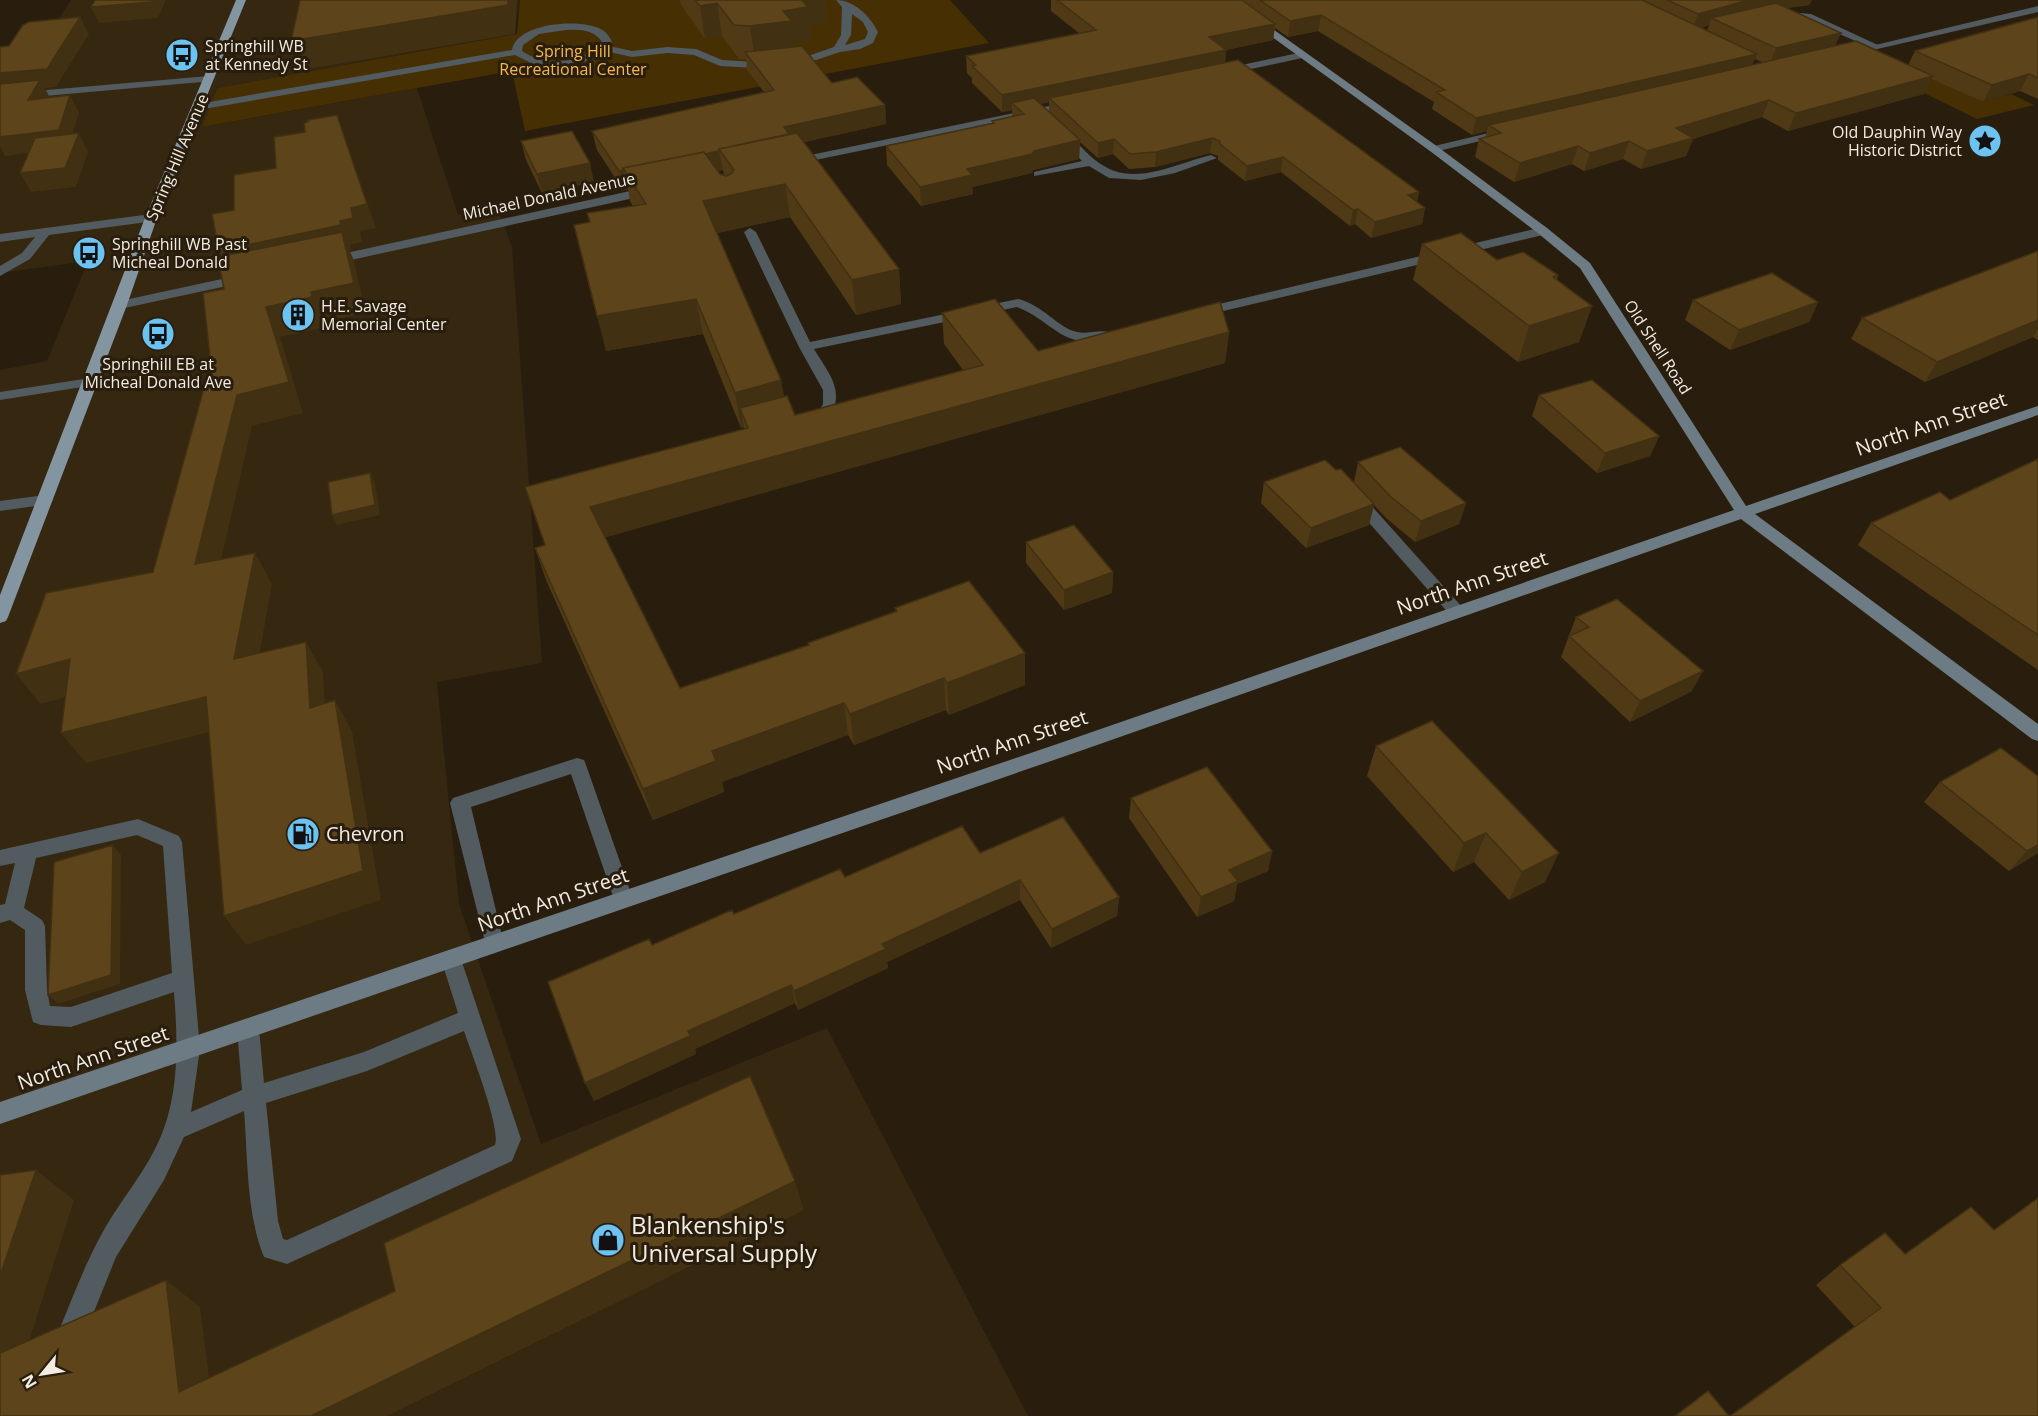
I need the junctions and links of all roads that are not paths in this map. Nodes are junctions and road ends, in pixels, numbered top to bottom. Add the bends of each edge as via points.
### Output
1 (241, 0) edge
2 (1226, 0) edge
3 (844, 3) edge
4 (2038, 9) edge
5 (1770, 16) edge
6 (1875, 46) junction
7 (604, 48) junction
8 (838, 49) junction
9 (517, 52) junction
10 (1303, 55) junction
11 (1832, 56) edge
12 (1212, 74) edge
13 (209, 79) junction
14 (0, 97) edge
15 (1084, 101) edge
16 (198, 107) junction
17 (1037, 111) junction
18 (1516, 129) edge
19 (1434, 148) junction
20 (1211, 159) dead end
21 (1093, 162) junction
22 (783, 163) edge
23 (1038, 174) dead end
24 (662, 189) edge
25 (151, 218) junction
26 (46, 231) junction
27 (1543, 231) junction
28 (750, 232) dead end
29 (0, 238) edge
30 (312, 264) edge
31 (0, 272) edge
32 (254, 276) edge
33 (120, 305) junction
34 (1180, 317) edge
35 (1123, 331) edge
36 (806, 347) junction
37 (90, 381) junction
38 (2, 399) edge
39 (2038, 410) edge
40 (791, 422) edge
41 (1348, 489) edge
42 (45, 500) junction
43 (0, 506) edge
44 (1743, 513) junction
45 (1457, 612) junction
46 (0, 617) edge
47 (2038, 734) edge
48 (28, 852) junction
49 (0, 858) edge
50 (623, 899) junction
51 (7, 912) edge
52 (494, 944) junction
53 (451, 959) junction
54 (183, 979) junction
55 (470, 1018) junction
56 (248, 1029) junction
57 (189, 1049) junction
58 (255, 1096) junction
59 (0, 1113) edge
60 (175, 1130) junction
61 (48, 1357) edge

1 - 13 main road, Spring Hill Avenue
2 - 10 street, Old Shell Road
3 - 8 street via 846,34
3 - 8 street via 867,20 873,32 869,41
4 - 6 street
5 - 6 street via 1808,16
6 - 11 street
7 - 8 street via 632,54 696,52 720,63 755,65 813,58
7 - 9 street via 586,58 558,63 531,61
7 - 9 street via 607,42 599,32 565,27 528,36 520,41
9 - 16 street
10 - 12 street
10 - 19 street, Old Shell Road
13 - 14 street
13 - 16 main road, Spring Hill Avenue
15 - 17 street
16 - 25 main road, Spring Hill Avenue
17 - 21 street
17 - 22 street
18 - 19 street
19 - 27 street, Old Shell Road
20 - 21 street via 1143,176 1110,174
21 - 23 street
24 - 30 street, Michael Donald Avenue
25 - 26 street
25 - 33 main road, Spring Hill Avenue
26 - 29 street
26 - 31 street via 26,256
27 - 34 street
27 - 44 street, Old Shell Road via 1584,267
28 - 36 street
32 - 33 street
33 - 37 main road, Spring Hill Avenue
35 - 36 street via 1076,339 1046,316 1018,303
36 - 40 street via 830,390 830,404 825,412
37 - 38 street
37 - 42 main road, Spring Hill Avenue
39 - 44 street, North Ann Street
41 - 45 street
42 - 43 street
42 - 46 main road, Spring Hill Avenue
44 - 45 street, North Ann Street
44 - 47 street, Old Shell Road
45 - 50 street, North Ann Street
48 - 49 street
48 - 51 street
48 - 54 street via 138,827 172,842
50 - 52 street, North Ann Street
50 - 52 street via 577,765 460,803
51 - 54 street via 35,926 40,1015 71,1017
52 - 53 street, North Ann Street
53 - 55 street
53 - 56 street, North Ann Street
54 - 57 street
55 - 58 street via 367,1061
55 - 58 street via 505,1120 509,1139 504,1153 287,1252 273,1248 266,1221
56 - 57 street, North Ann Street
56 - 58 street
57 - 59 street, North Ann Street
57 - 60 street
58 - 60 street
60 - 61 street via 160,1166 111,1239 75,1330 64,1346

